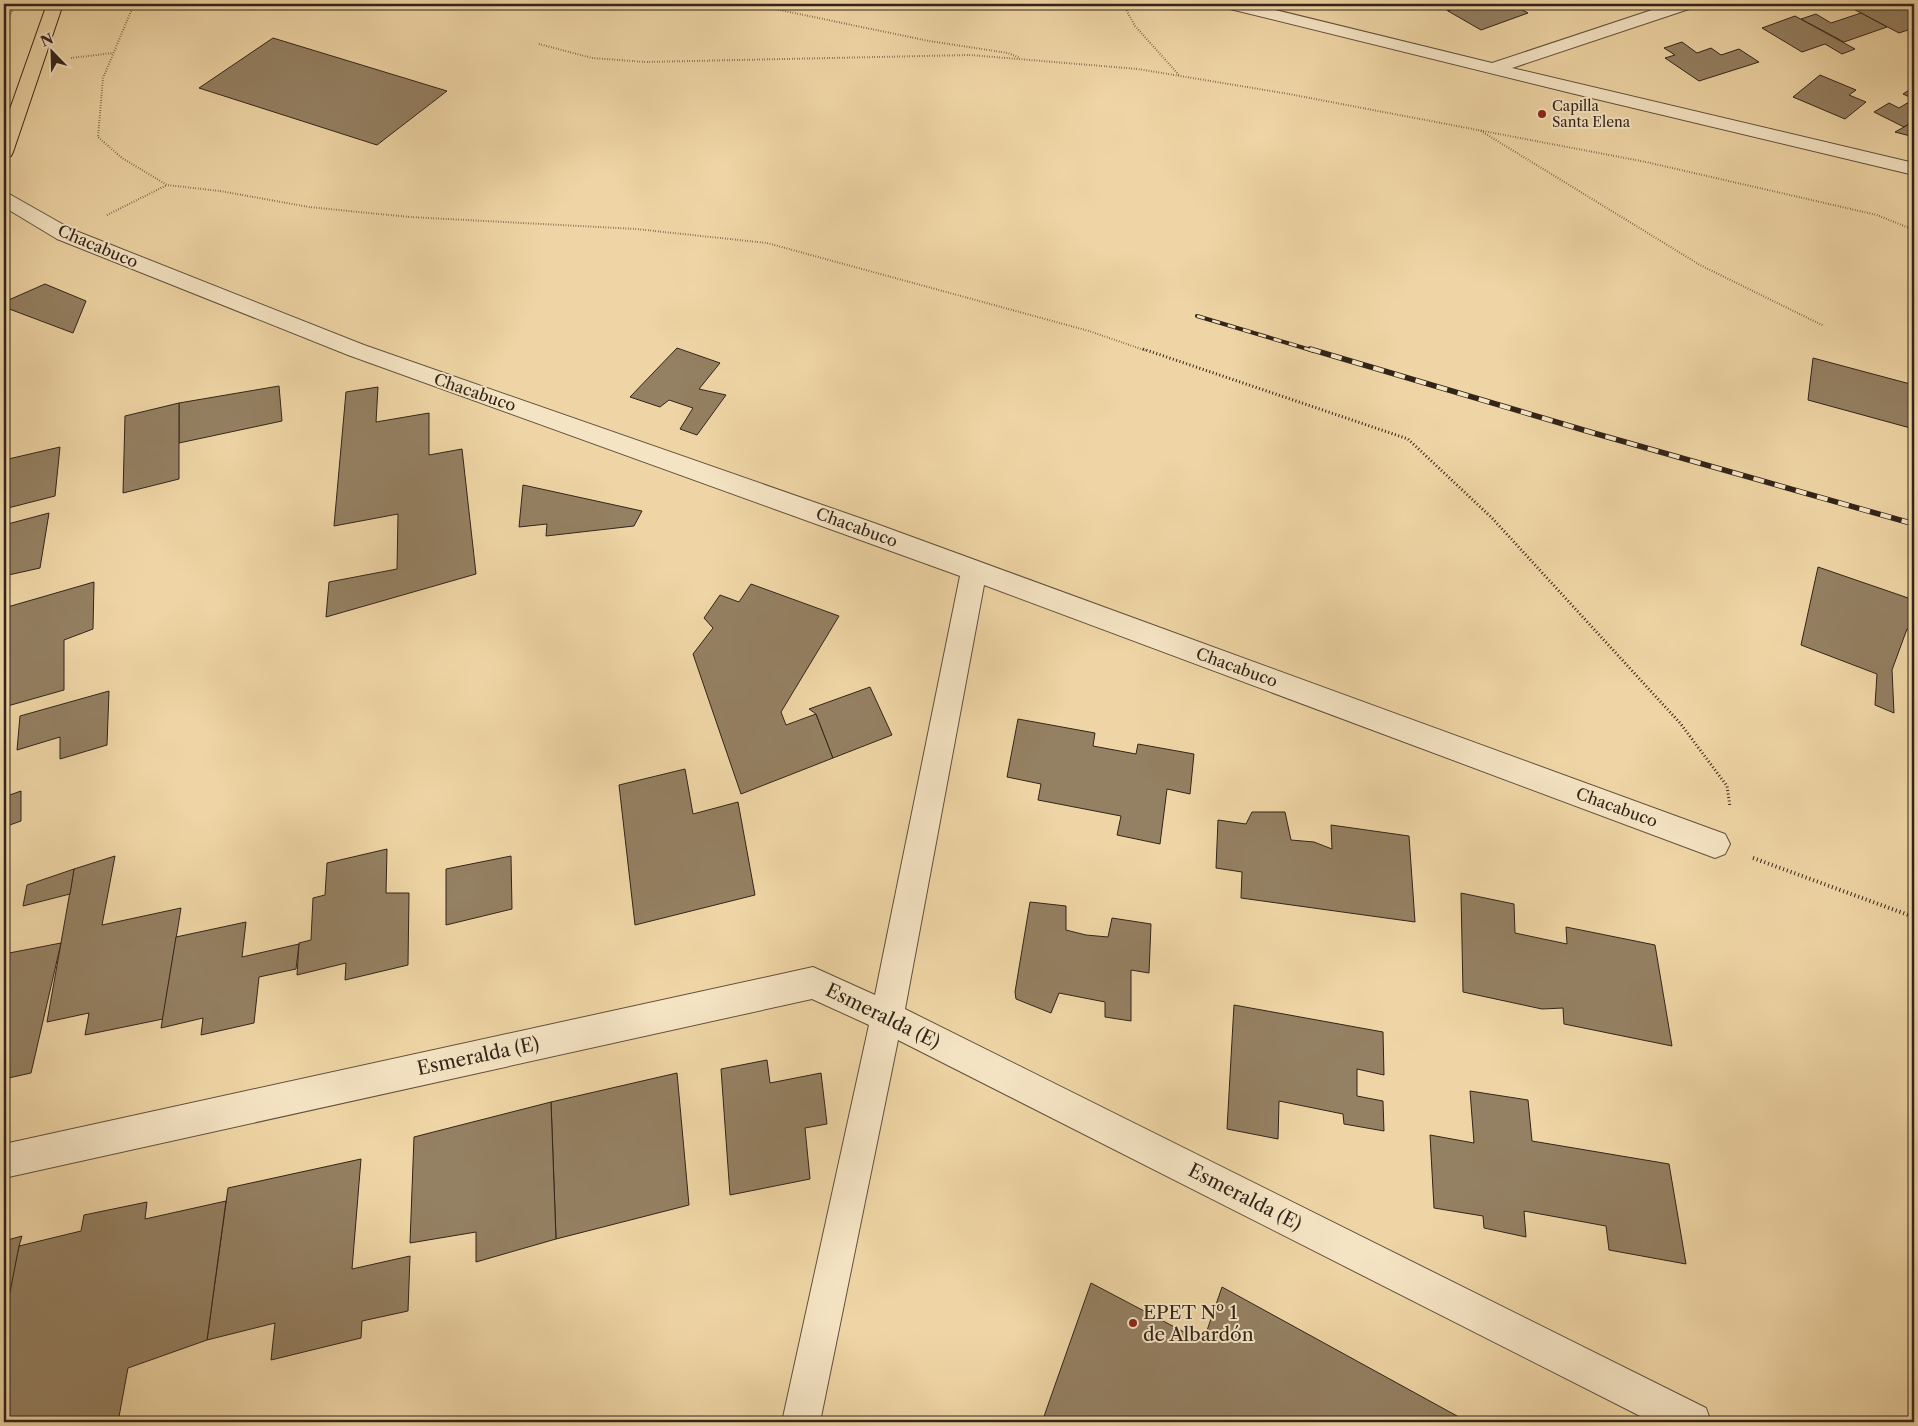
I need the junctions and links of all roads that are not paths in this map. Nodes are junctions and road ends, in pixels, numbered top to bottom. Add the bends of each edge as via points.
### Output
1 (55, 4) edge
2 (1232, 4) edge
3 (1686, 4) edge
4 (1494, 68) junction
5 (4, 152) edge
6 (1914, 169) edge
7 (4, 199) edge
8 (974, 570) junction
9 (1716, 844) road end
10 (887, 1017) junction
11 (4, 1161) edge
12 (801, 1422) edge
13 (1692, 1422) edge

1 - 5 main road
2 - 4 street
3 - 4 street
4 - 6 street
7 - 8 street, Chacabuco via 64,234 356,350
8 - 9 street, Chacabuco
8 - 10 street
10 - 11 street, Esmeralda (E) via 813,982
10 - 12 street
10 - 13 street, Esmeralda (E)

